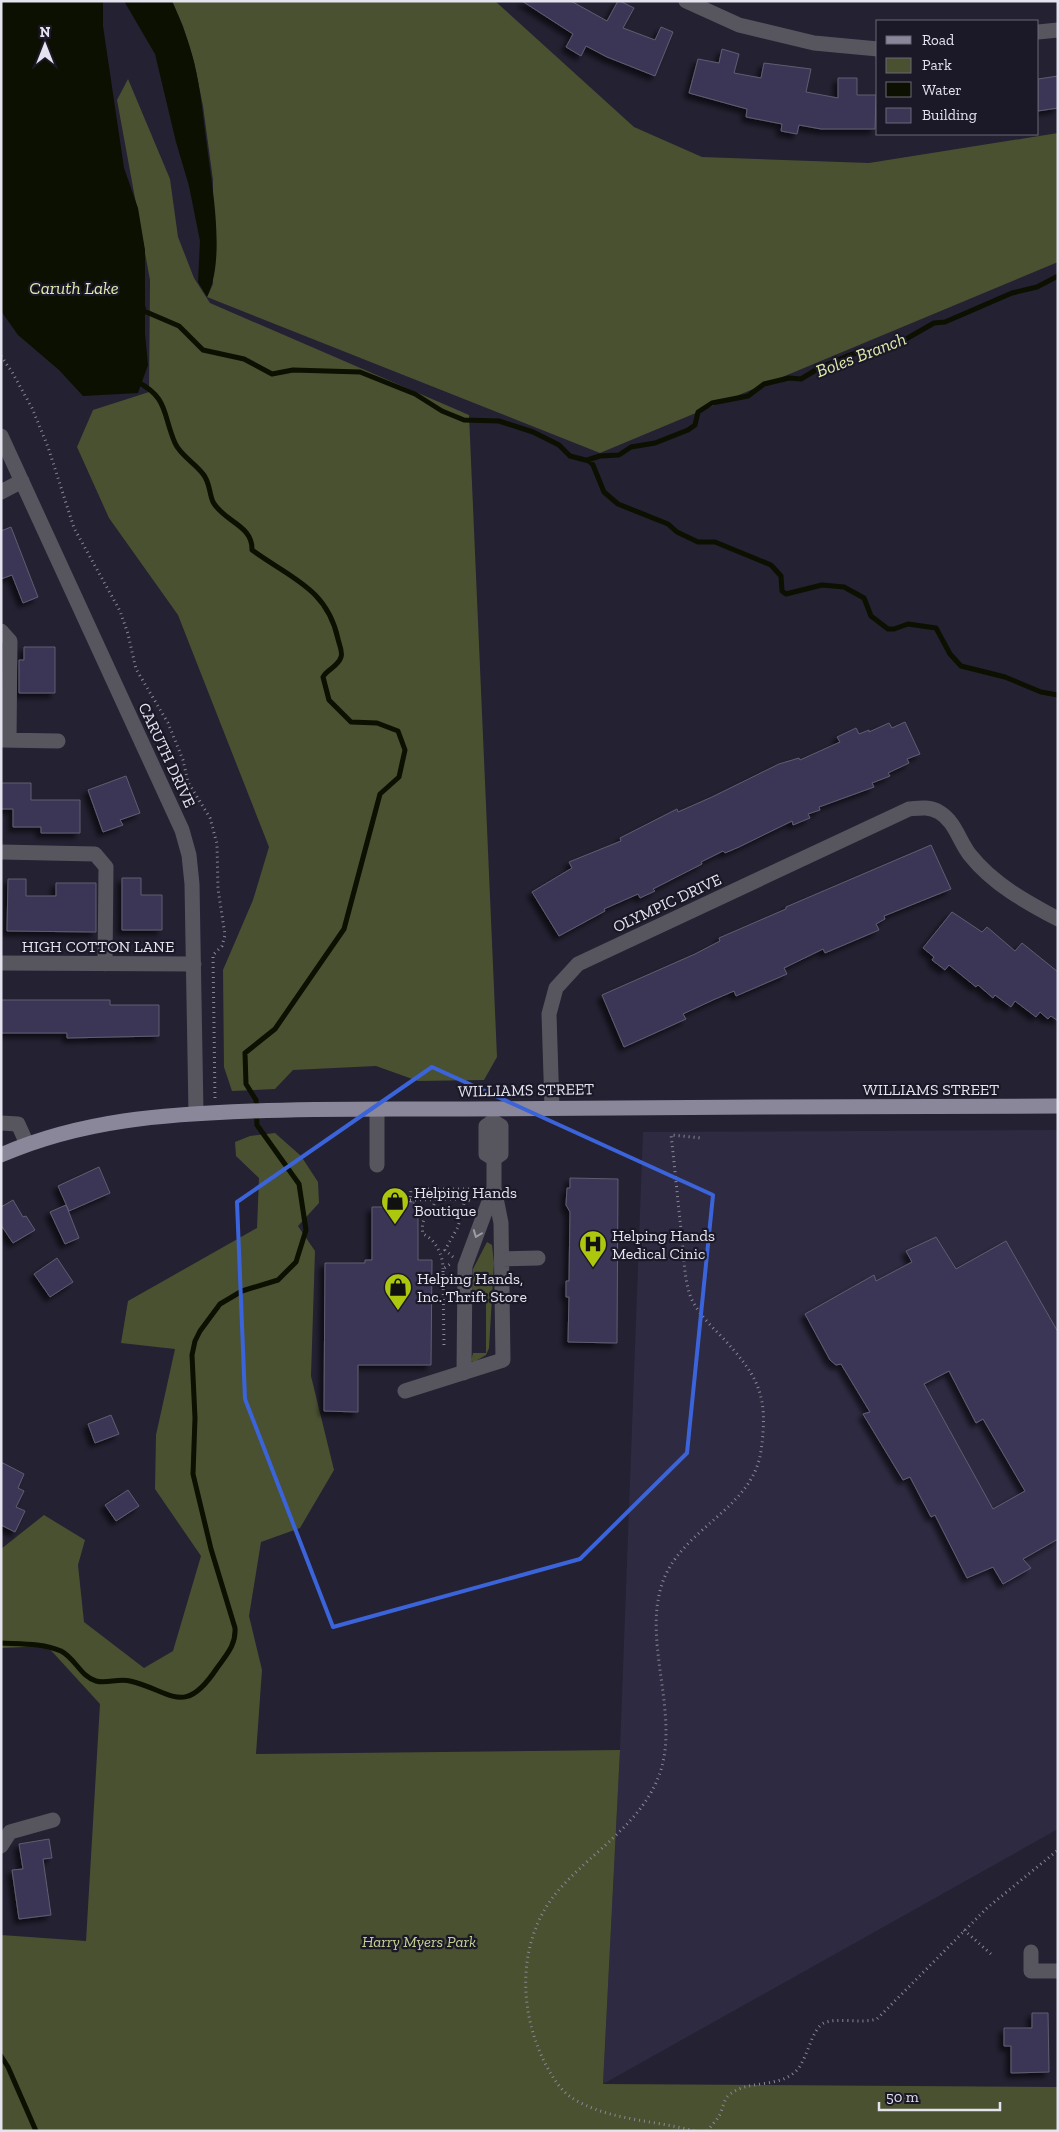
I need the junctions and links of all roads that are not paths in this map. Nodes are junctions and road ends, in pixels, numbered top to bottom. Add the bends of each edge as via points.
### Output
1 (686, 1) edge
2 (1058, 30) edge
3 (1039, 32) edge
4 (876, 49) edge
5 (1, 436) edge
6 (22, 481) junction
7 (1, 492) edge
8 (1, 631) edge
9 (5, 740) edge
10 (58, 741) dead end
11 (1, 852) edge
12 (1058, 919) edge
13 (1, 963) edge
14 (106, 964) junction
15 (194, 964) junction
16 (1058, 1106) edge
17 (552, 1107) junction
18 (376, 1109) junction
19 (196, 1114) junction
20 (493, 1115) junction
21 (1, 1123) edge
22 (27, 1144) junction
23 (1, 1155) edge
24 (377, 1165) dead end
25 (487, 1191) junction
26 (538, 1258) dead end
27 (502, 1259) junction
28 (464, 1373) junction
29 (405, 1391) dead end
30 (52, 1820) dead end
31 (1, 1846) edge
32 (1031, 1952) dead end
33 (1058, 1971) edge

1 - 4 street via 739,25 814,43
2 - 3 street
5 - 6 street, CARUTH DRIVE
6 - 7 street
6 - 15 street, CARUTH DRIVE via 182,830 192,884
8 - 9 street via 10,641
9 - 10 street
11 - 14 street via 96,854 106,867
12 - 17 street, OLYMPIC DRIVE via 1017,897 992,878 970,855 948,818 923,807 909,809 578,964 556,988 549,1014
13 - 14 street, HIGH COTTON LANE
14 - 15 street, HIGH COTTON LANE
15 - 19 street, CARUTH DRIVE
16 - 17 main road, WILLIAMS STREET
17 - 20 main road, WILLIAMS STREET
18 - 19 main road, WILLIAMS STREET
18 - 20 main road, WILLIAMS STREET
18 - 24 street
19 - 22 main road, WILLIAMS STREET via 142,1116 86,1126
20 - 25 street via 501,1126
21 - 22 street via 18,1124
22 - 23 main road, WILLIAMS STREET
25 - 27 street via 501,1223
25 -> 28 street via 465,1266
26 - 27 street
27 - 28 street via 504,1360
28 - 29 street
30 - 31 street via 10,1832
32 - 33 street via 1031,1971

